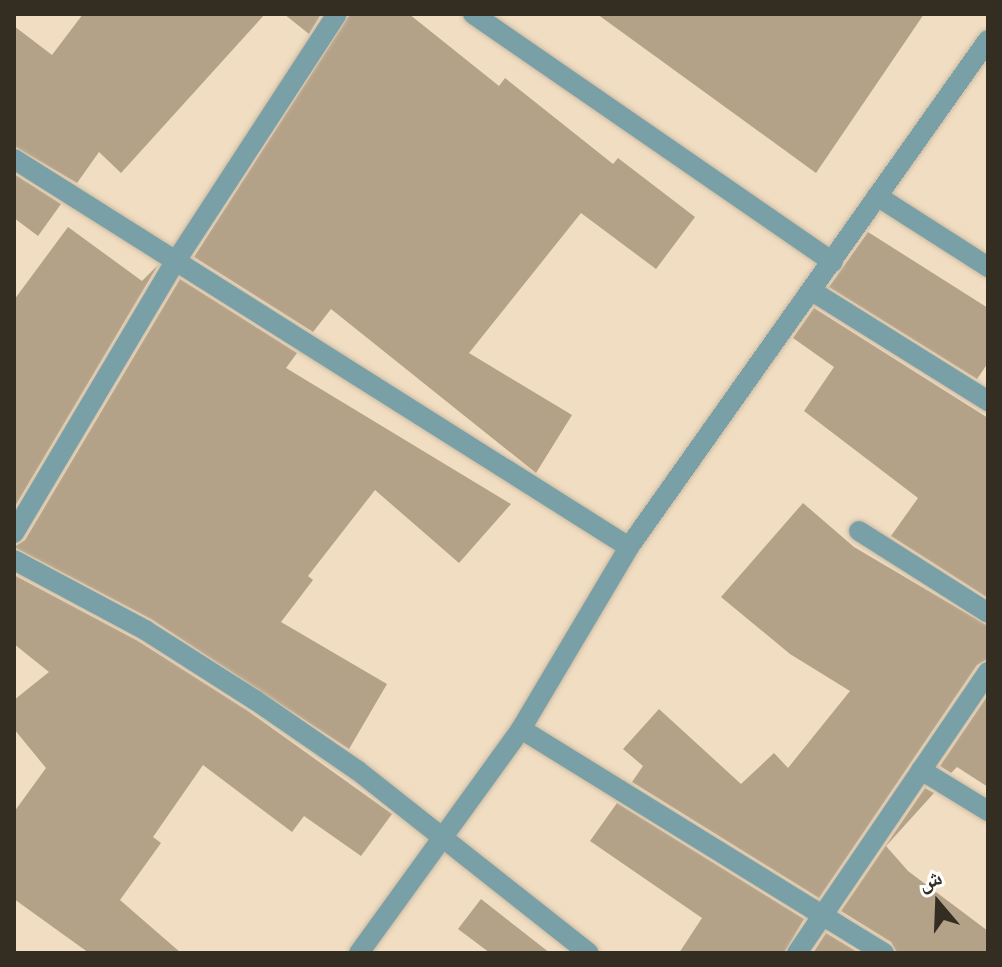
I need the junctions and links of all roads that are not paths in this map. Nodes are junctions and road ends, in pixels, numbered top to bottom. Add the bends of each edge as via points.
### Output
1 (337, 14) edge
2 (473, 14) edge
3 (988, 40) edge
4 (14, 159) edge
5 (877, 196) junction
6 (833, 262) junction
7 (174, 264) junction
8 (988, 267) edge
9 (812, 291) junction
10 (988, 401) edge
11 (859, 531) dead end
12 (14, 533) edge
13 (629, 547) junction
14 (14, 560) edge
15 (988, 613) edge
16 (988, 672) edge
17 (521, 729) junction
18 (921, 770) junction
19 (988, 811) edge
20 (440, 836) junction
21 (825, 917) junction
22 (359, 953) edge
23 (589, 953) edge
24 (797, 953) edge
25 (884, 953) edge

1 - 7 street
2 - 6 street
3 - 5 street
4 - 7 street
5 - 6 street
5 - 8 street
6 - 9 street
7 - 12 street
7 - 13 street
9 - 10 street
9 - 13 street
11 - 15 street
13 - 17 street
14 - 20 street via 145,630 255,700 357,770
16 - 18 street
17 - 20 street
17 - 21 street
18 - 19 street
18 - 21 street
20 - 22 street
20 - 23 street
21 - 24 street
21 - 25 street

